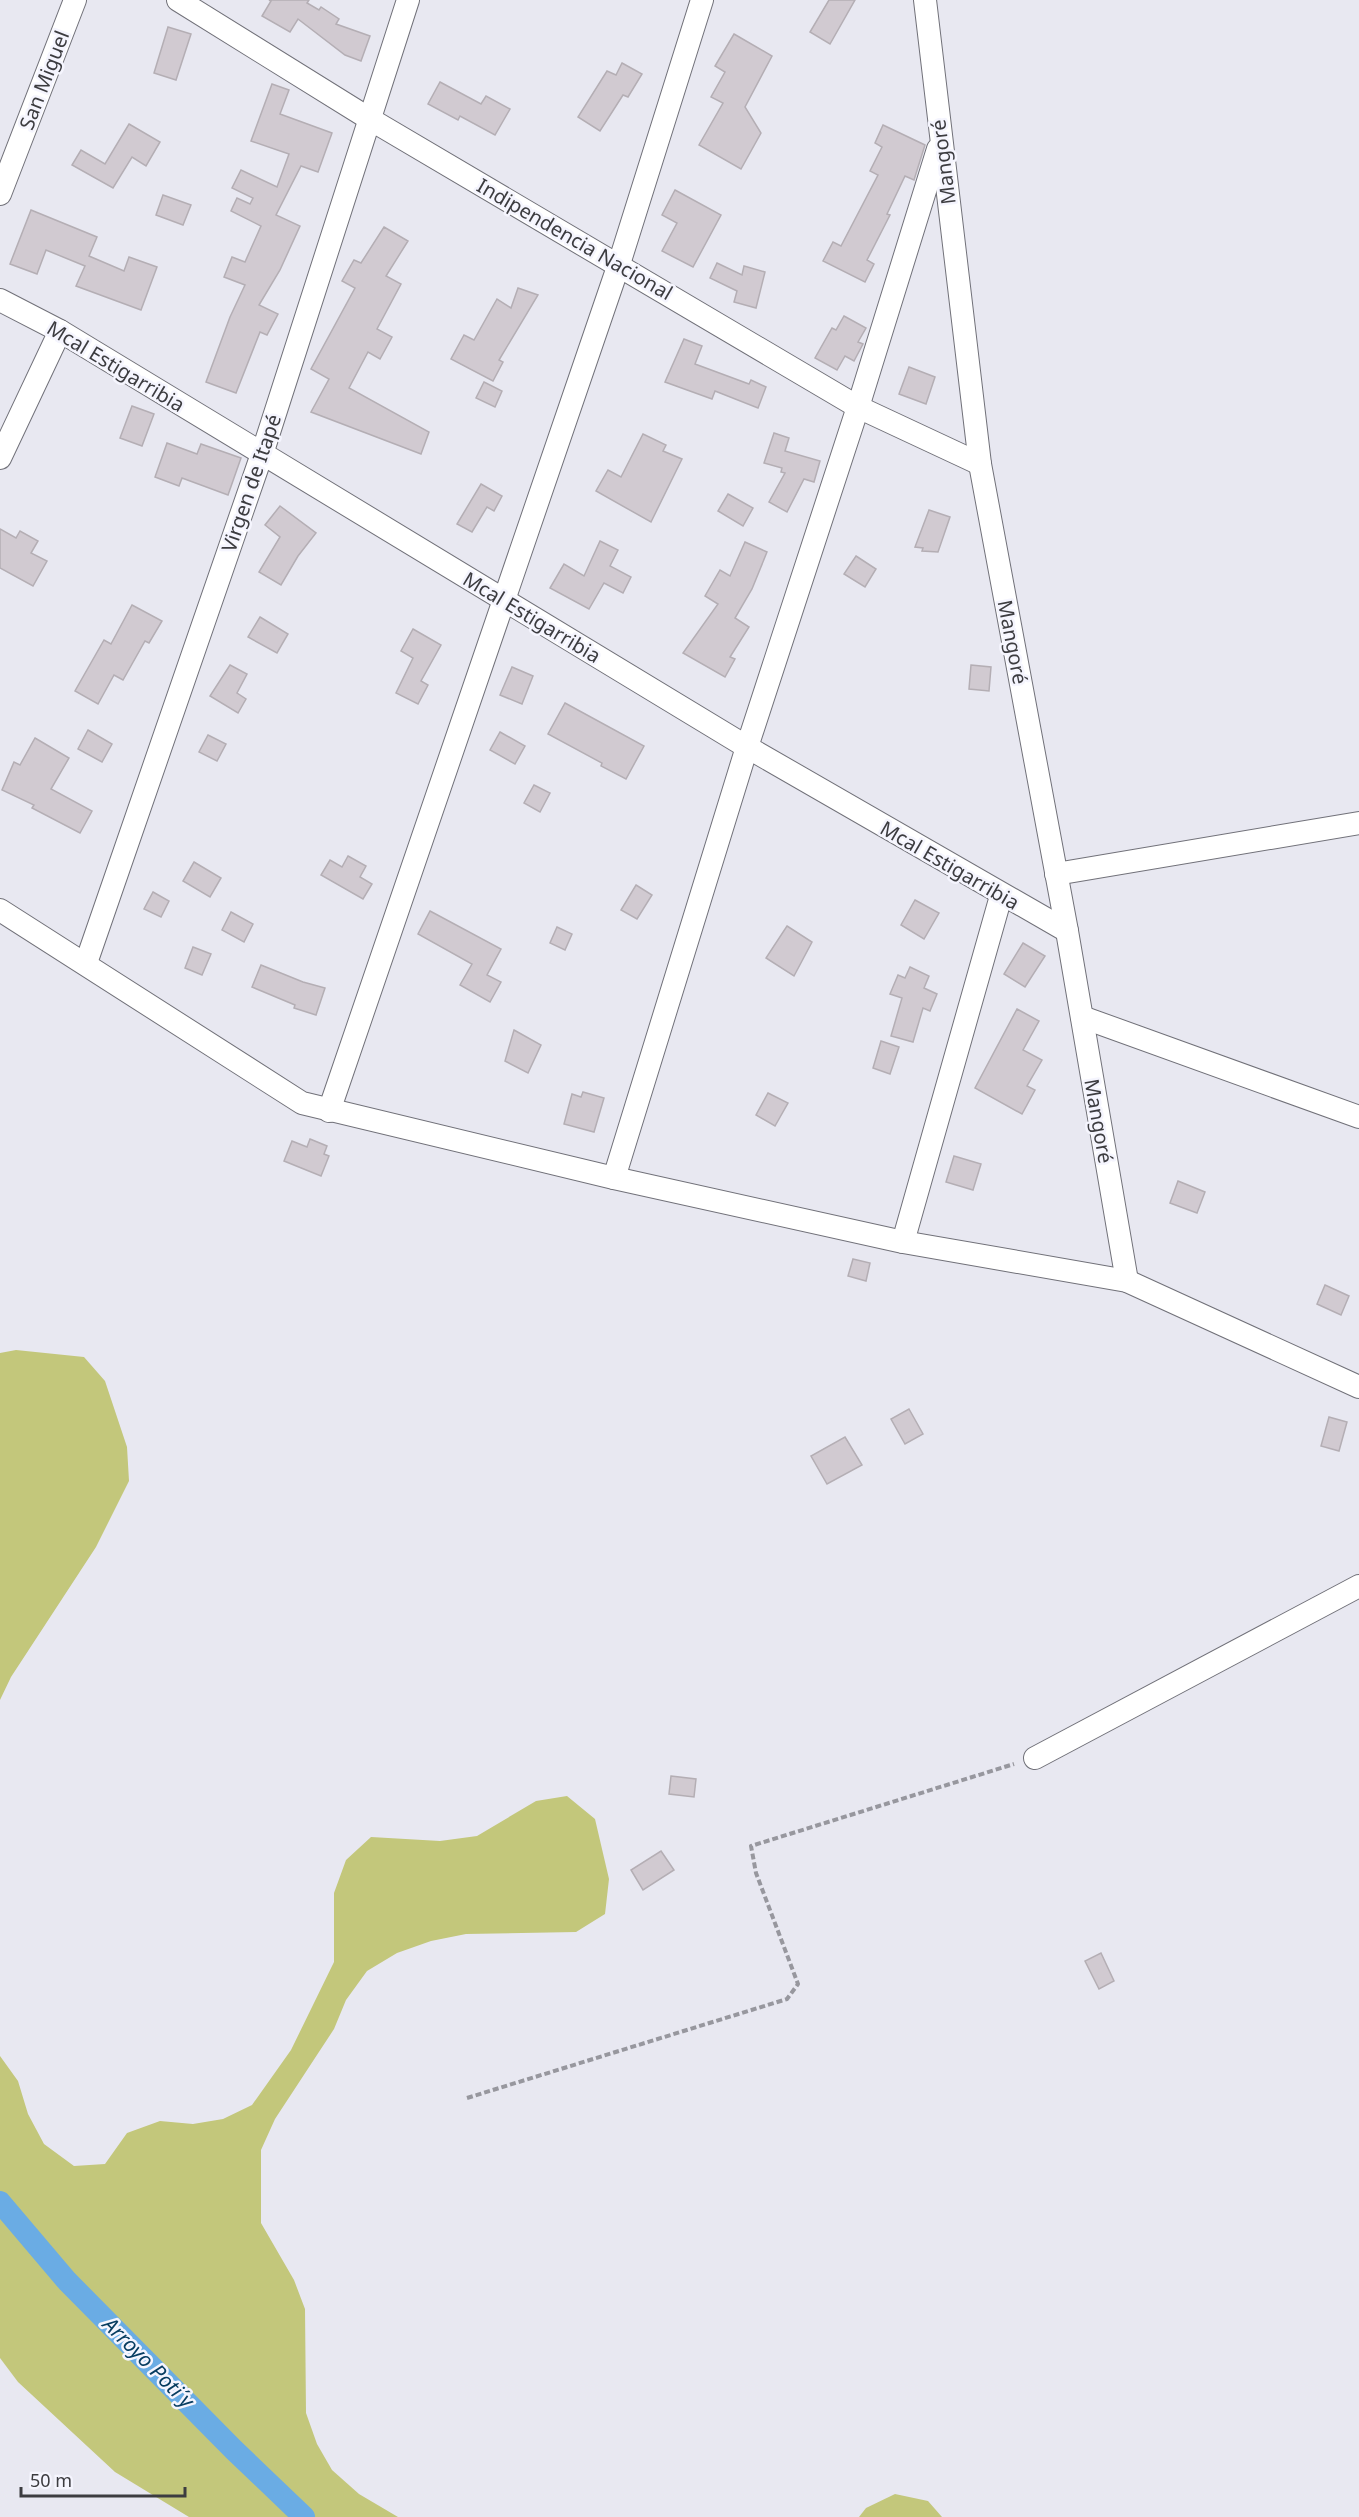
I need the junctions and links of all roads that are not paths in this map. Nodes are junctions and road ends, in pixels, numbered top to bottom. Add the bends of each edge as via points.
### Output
1 (75, 0) edge
2 (178, 0) edge
3 (408, 0) edge
4 (702, 0) edge
5 (925, 0) edge
6 (368, 118) junction
7 (940, 141) junction
8 (0, 194) edge
9 (619, 264) junction
10 (0, 300) edge
11 (60, 331) junction
12 (858, 407) junction
13 (262, 454) junction
14 (0, 458) edge
15 (980, 464) junction
16 (506, 601) junction
17 (747, 747) junction
18 (1359, 823) edge
19 (1056, 874) junction
20 (1001, 896) junction
21 (0, 910) edge
22 (1067, 932) junction
23 (86, 963) junction
24 (1082, 1017) junction
25 (329, 1111) junction
26 (1359, 1117) edge
27 (614, 1178) junction
28 (903, 1242) junction
29 (1127, 1281) junction
30 (1359, 1387) edge
31 (1359, 1586) edge
32 (1035, 1758) road end

1 - 8 street, San Miguel
2 - 6 street, Indipendencia Nacional
3 - 6 street, Virgen de Itapé
4 - 9 street
5 - 7 street, Mangoré
6 - 9 street, Indipendencia Nacional
6 - 13 street, Virgen de Itapé
7 - 12 street
7 - 15 street, Mangoré
9 - 12 street, Indipendencia Nacional
9 - 16 street
10 - 11 street, Mcal Estigarribia
11 - 13 street, Mcal Estigarribia
11 - 14 street
12 - 15 street, Indipendencia Nacional
12 - 17 street
13 - 16 street, Mcal Estigarribia
13 - 23 street, Virgen de Itapé
15 - 19 street, Mangoré
16 - 17 street, Mcal Estigarribia
16 - 25 street
17 - 20 street, Mcal Estigarribia
17 - 27 street
18 - 19 street
19 - 22 street, Mangoré
20 - 22 street, Mcal Estigarribia
20 - 28 street
21 - 23 street
22 - 24 street, Mangoré
23 - 25 street via 302,1103
24 - 26 street
24 - 29 street, Mangoré
25 - 27 street
27 - 28 street
28 - 29 street
29 - 30 street
31 - 32 street

